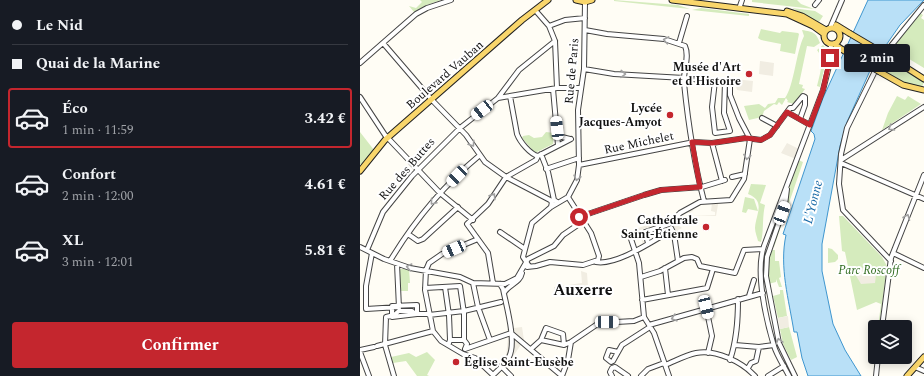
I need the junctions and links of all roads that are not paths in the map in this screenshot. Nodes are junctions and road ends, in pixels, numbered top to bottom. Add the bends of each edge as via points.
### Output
1 (451, 0) edge
2 (548, 0) edge
3 (576, 0) edge
4 (592, 0) edge
5 (672, 0) edge
6 (692, 0) edge
7 (819, 0) edge
8 (842, 0) edge
9 (585, 2) junction
10 (741, 3) edge
11 (815, 5) dead end
12 (924, 5) edge
13 (534, 10) junction
14 (687, 16) dead end
15 (836, 16) junction
16 (585, 18) junction
17 (549, 26) junction
18 (837, 29) junction
19 (586, 31) junction
20 (827, 31) junction
21 (555, 41) junction
22 (383, 43) junction
23 (679, 43) junction
24 (833, 44) junction
25 (360, 63) edge
26 (584, 69) junction
27 (684, 78) junction
28 (924, 79) edge
29 (714, 81) junction
30 (726, 82) junction
31 (555, 88) junction
32 (581, 88) junction
33 (924, 90) edge
34 (510, 96) junction
35 (360, 97) edge
36 (498, 98) junction
37 (432, 100) junction
38 (924, 107) edge
39 (787, 112) junction
40 (762, 118) dead end
41 (800, 119) junction
42 (810, 125) junction
43 (777, 126) junction
44 (460, 128) junction
45 (558, 133) junction
46 (388, 138) junction
47 (572, 139) junction
48 (578, 139) junction
49 (750, 139) junction
50 (692, 142) junction
51 (712, 143) junction
52 (558, 145) junction
53 (480, 155) junction
54 (539, 155) junction
55 (579, 158) junction
56 (841, 162) junction
57 (579, 165) junction
58 (418, 168) junction
59 (546, 169) junction
60 (360, 171) edge
61 (745, 174) junction
62 (924, 175) edge
63 (506, 177) junction
64 (732, 177) dead end
65 (787, 186) junction
66 (700, 187) junction
67 (440, 193) junction
68 (916, 196) junction
69 (568, 197) junction
70 (924, 199) edge
71 (704, 201) junction
72 (559, 203) junction
73 (458, 207) junction
74 (551, 207) junction
75 (579, 217) junction
76 (473, 220) junction
77 (582, 222) junction
78 (669, 224) junction
79 (672, 230) junction
80 (500, 232) dead end
81 (408, 234) junction
82 (630, 236) dead end
83 (478, 239) junction
84 (648, 243) junction
85 (360, 247) edge
86 (525, 249) junction
87 (763, 249) junction
88 (367, 250) junction
89 (634, 252) junction
90 (372, 253) junction
91 (893, 253) junction
92 (390, 261) junction
93 (678, 261) junction
94 (891, 261) junction
95 (596, 262) junction
96 (397, 264) junction
97 (529, 265) junction
98 (665, 268) junction
99 (924, 268) edge
100 (713, 269) junction
101 (426, 270) junction
102 (641, 277) junction
103 (754, 280) dead end
104 (473, 283) junction
105 (493, 283) junction
106 (500, 284) junction
107 (445, 287) junction
108 (425, 288) junction
109 (504, 293) junction
110 (763, 293) junction
111 (668, 295) junction
112 (749, 296) junction
113 (738, 298) junction
114 (642, 300) junction
115 (501, 302) dead end
116 (478, 307) junction
117 (706, 307) junction
118 (391, 308) junction
119 (399, 308) junction
120 (464, 311) junction
121 (449, 313) junction
122 (416, 314) junction
123 (393, 315) junction
124 (429, 315) junction
125 (644, 317) junction
126 (883, 320) edge
127 (649, 326) junction
128 (433, 332) junction
129 (511, 333) junction
130 (458, 340) junction
131 (464, 340) junction
132 (490, 340) junction
133 (541, 340) junction
134 (570, 342) junction
135 (385, 343) junction
136 (449, 343) junction
137 (564, 344) junction
138 (735, 345) junction
139 (774, 345) junction
140 (759, 347) junction
141 (454, 348) junction
142 (465, 349) junction
143 (531, 349) junction
144 (360, 351) edge
145 (618, 352) junction
146 (708, 353) junction
147 (463, 354) junction
148 (924, 357) edge
149 (730, 360) junction
150 (612, 362) junction
151 (664, 364) junction
152 (877, 364) edge
153 (501, 366) junction
154 (784, 366) junction
155 (613, 367) junction
156 (915, 367) junction
157 (748, 368) junction
158 (924, 371) edge
159 (493, 375) edge
160 (369, 376) edge
161 (394, 376) edge
162 (511, 376) edge
163 (562, 376) edge
164 (612, 376) edge
165 (628, 376) edge
166 (641, 376) edge
167 (669, 376) edge
168 (755, 376) edge
169 (768, 376) edge
170 (789, 376) edge
171 (795, 376) edge
172 (876, 376) edge
173 (907, 376) edge

1 - 22 street via 416,14
2 - 13 main road, Boulevard Vauban
3 - 9 main road
4 - 9 main road
5 - 20 main road via 787,14
6 - 10 main road
7 - 11 street
8 - 15 street
9 - 16 street, Rue de Paris
10 - 20 main road via 794,13
12 - 56 street via 882,57 847,128
13 - 17 street
13 - 37 main road, Boulevard Vauban
14 - 23 street
15 - 18 street
15 - 20 street
16 - 17 street via 565,20
16 - 19 street, Rue de Paris
17 - 21 street
18 - 20 main road
18 - 24 main road via 839,39
18 - 28 main road, bridge via 848,32
23 -> 19 street via 664,39
19 - 26 street, Rue de Paris
20 - 24 main road via 825,40
21 - 31 street
21 - 36 street via 519,70
22 - 25 street
22 - 37 street
23 - 27 street via 686,49
24 - 33 main road, bridge via 903,85
24 - 42 street via 825,83
26 -> 27 street via 614,74
26 - 32 street, Rue de Paris
27 - 29 street
27 - 50 street
29 - 30 street
29 - 30 street via 714,133 730,131 724,113
30 - 49 street via 730,83 730,95
31 - 32 street
31 - 34 street
31 - 45 street
32 - 48 street, Rue de Paris
34 - 36 street
34 - 54 street via 519,140 534,155
35 - 46 street
36 - 44 street, Rue des Buttes
37 - 44 street
37 - 46 main road, Boulevard Vauban
38 -> 56 street
39 - 41 street
39 - 41 street via 803,96 805,97
39 - 43 street
40 - 43 street
41 - 42 street
42 - 65 street
43 - 49 street, Rue Michelet via 770,135 761,140
44 -> 53 street
44 - 58 street, Rue des Buttes
45 - 47 street via 562,137
45 - 52 street
46 - 58 street
46 - 60 main road, Boulevard Vauban
47 - 48 street
47 - 52 street
48 - 55 street, Rue de Paris
49 - 51 street, Rue Michelet
49 -> 61 street
50 - 51 street, Rue Michelet
50 - 57 street, Rue Michelet
50 - 66 street
51 - 66 street via 724,180
52 - 54 street
53 - 63 street via 493,169
53 - 67 street
54 - 59 street
54 - 63 street via 536,160
55 - 57 street, Rue de Paris
55 - 59 street
56 - 68 street
56 - 94 street via 839,184 843,210
57 -> 69 street, Rue de Paris via 576,183
58 - 67 street
58 - 88 street, Rue des Buttes via 383,212
59 - 72 street via 554,200
61 - 64 street
61 - 71 street via 743,182 731,200
62 - 68 street
63 - 74 street via 552,201
76 -> 63 street via 488,204
65 - 87 street
171 -> 65 street via 779,343 766,276 767,256 785,205
66 - 71 street
66 - 75 street via 661,190
67 - 73 street
67 -> 81 street
68 - 70 street
91 -> 68 street
69 - 72 street
69 - 75 street
71 - 78 street via 688,208
72 - 74 street
73 - 76 street
73 - 81 street via 423,239 418,240
74 - 86 street via 532,223
75 - 77 street
76 - 83 street via 467,224
77 - 95 street via 592,237 599,256
77 - 97 street via 563,235 554,246 529,259
78 - 79 street
78 - 84 street via 645,232
79 - 84 street
79 - 93 street
80 - 86 street
81 - 92 street
82 - 89 street
83 - 101 street via 433,260
83 - 105 street via 488,253
84 - 89 street via 644,248
85 - 88 street
86 - 97 street via 523,257
87 - 100 street via 745,249 736,272
87 - 110 street via 760,269
88 - 90 street
89 - 95 street via 603,263
89 - 102 street
90 - 92 street
90 - 118 street via 366,286 366,308
91 - 94 street
91 - 99 street
92 - 96 street
93 - 98 street
93 - 100 street via 692,256 697,259 699,265
94 - 126 street
95 - 97 street via 583,265 550,262
101 -> 96 street
96 - 119 street
97 - 106 street via 517,278
97 - 109 street via 519,280
98 - 102 street
98 - 111 street
100 - 111 street via 707,288
101 - 104 street via 461,277
101 - 108 street
102 - 114 street
103 - 112 street
104 - 105 street
104 - 116 street
105 - 106 street
106 - 109 street
107 - 108 street
107 - 120 street via 460,286
107 - 121 street
108 - 124 street
109 - 129 street
110 - 112 street
110 - 139 street
111 - 114 street
112 - 113 street
113 - 117 street
113 - 138 street
114 - 125 street
115 - 116 street
116 - 120 street
116 - 132 street
117 -> 127 street
117 - 146 street via 712,336
118 - 119 street
118 - 123 street
119 - 122 street via 412,310
119 - 122 street via 417,305
119 - 123 street
120 - 121 street
120 - 131 street
121 - 124 street
121 - 136 street
122 - 123 street via 392,317
122 - 124 street
123 - 135 street via 386,317
124 - 128 street
125 - 127 street
125 - 134 street via 634,321 598,323
127 - 145 street via 622,345
127 - 151 street
128 - 135 street
128 - 136 street via 441,341
129 - 132 street
129 - 143 street
129 - 153 street via 511,350 508,359
130 - 131 street
130 - 136 street
130 - 141 street
131 - 142 street
132 - 142 street
133 - 137 street
133 - 137 street via 546,328 564,335
133 - 143 street
134 - 137 street
134 - 163 street via 568,360
135 - 144 street
135 - 161 street
136 - 141 street
138 - 140 street
138 - 149 street
139 - 140 street
139 - 154 street
140 - 157 street via 756,361 750,363
141 - 147 street
142 - 147 street
143 - 163 street
144 - 160 street
145 - 150 street
145 - 150 street via 608,350 606,358
146 - 149 street
146 - 151 street via 698,352
147 - 159 street via 475,358
148 - 156 main road
149 - 157 street
150 - 155 street
151 - 166 street via 648,369
151 - 167 street
152 - 172 street
153 - 159 street
153 - 162 street
154 - 169 street
154 - 170 street
155 - 164 street via 610,372
155 - 165 street
156 - 158 street
156 - 173 main road
157 - 168 street

